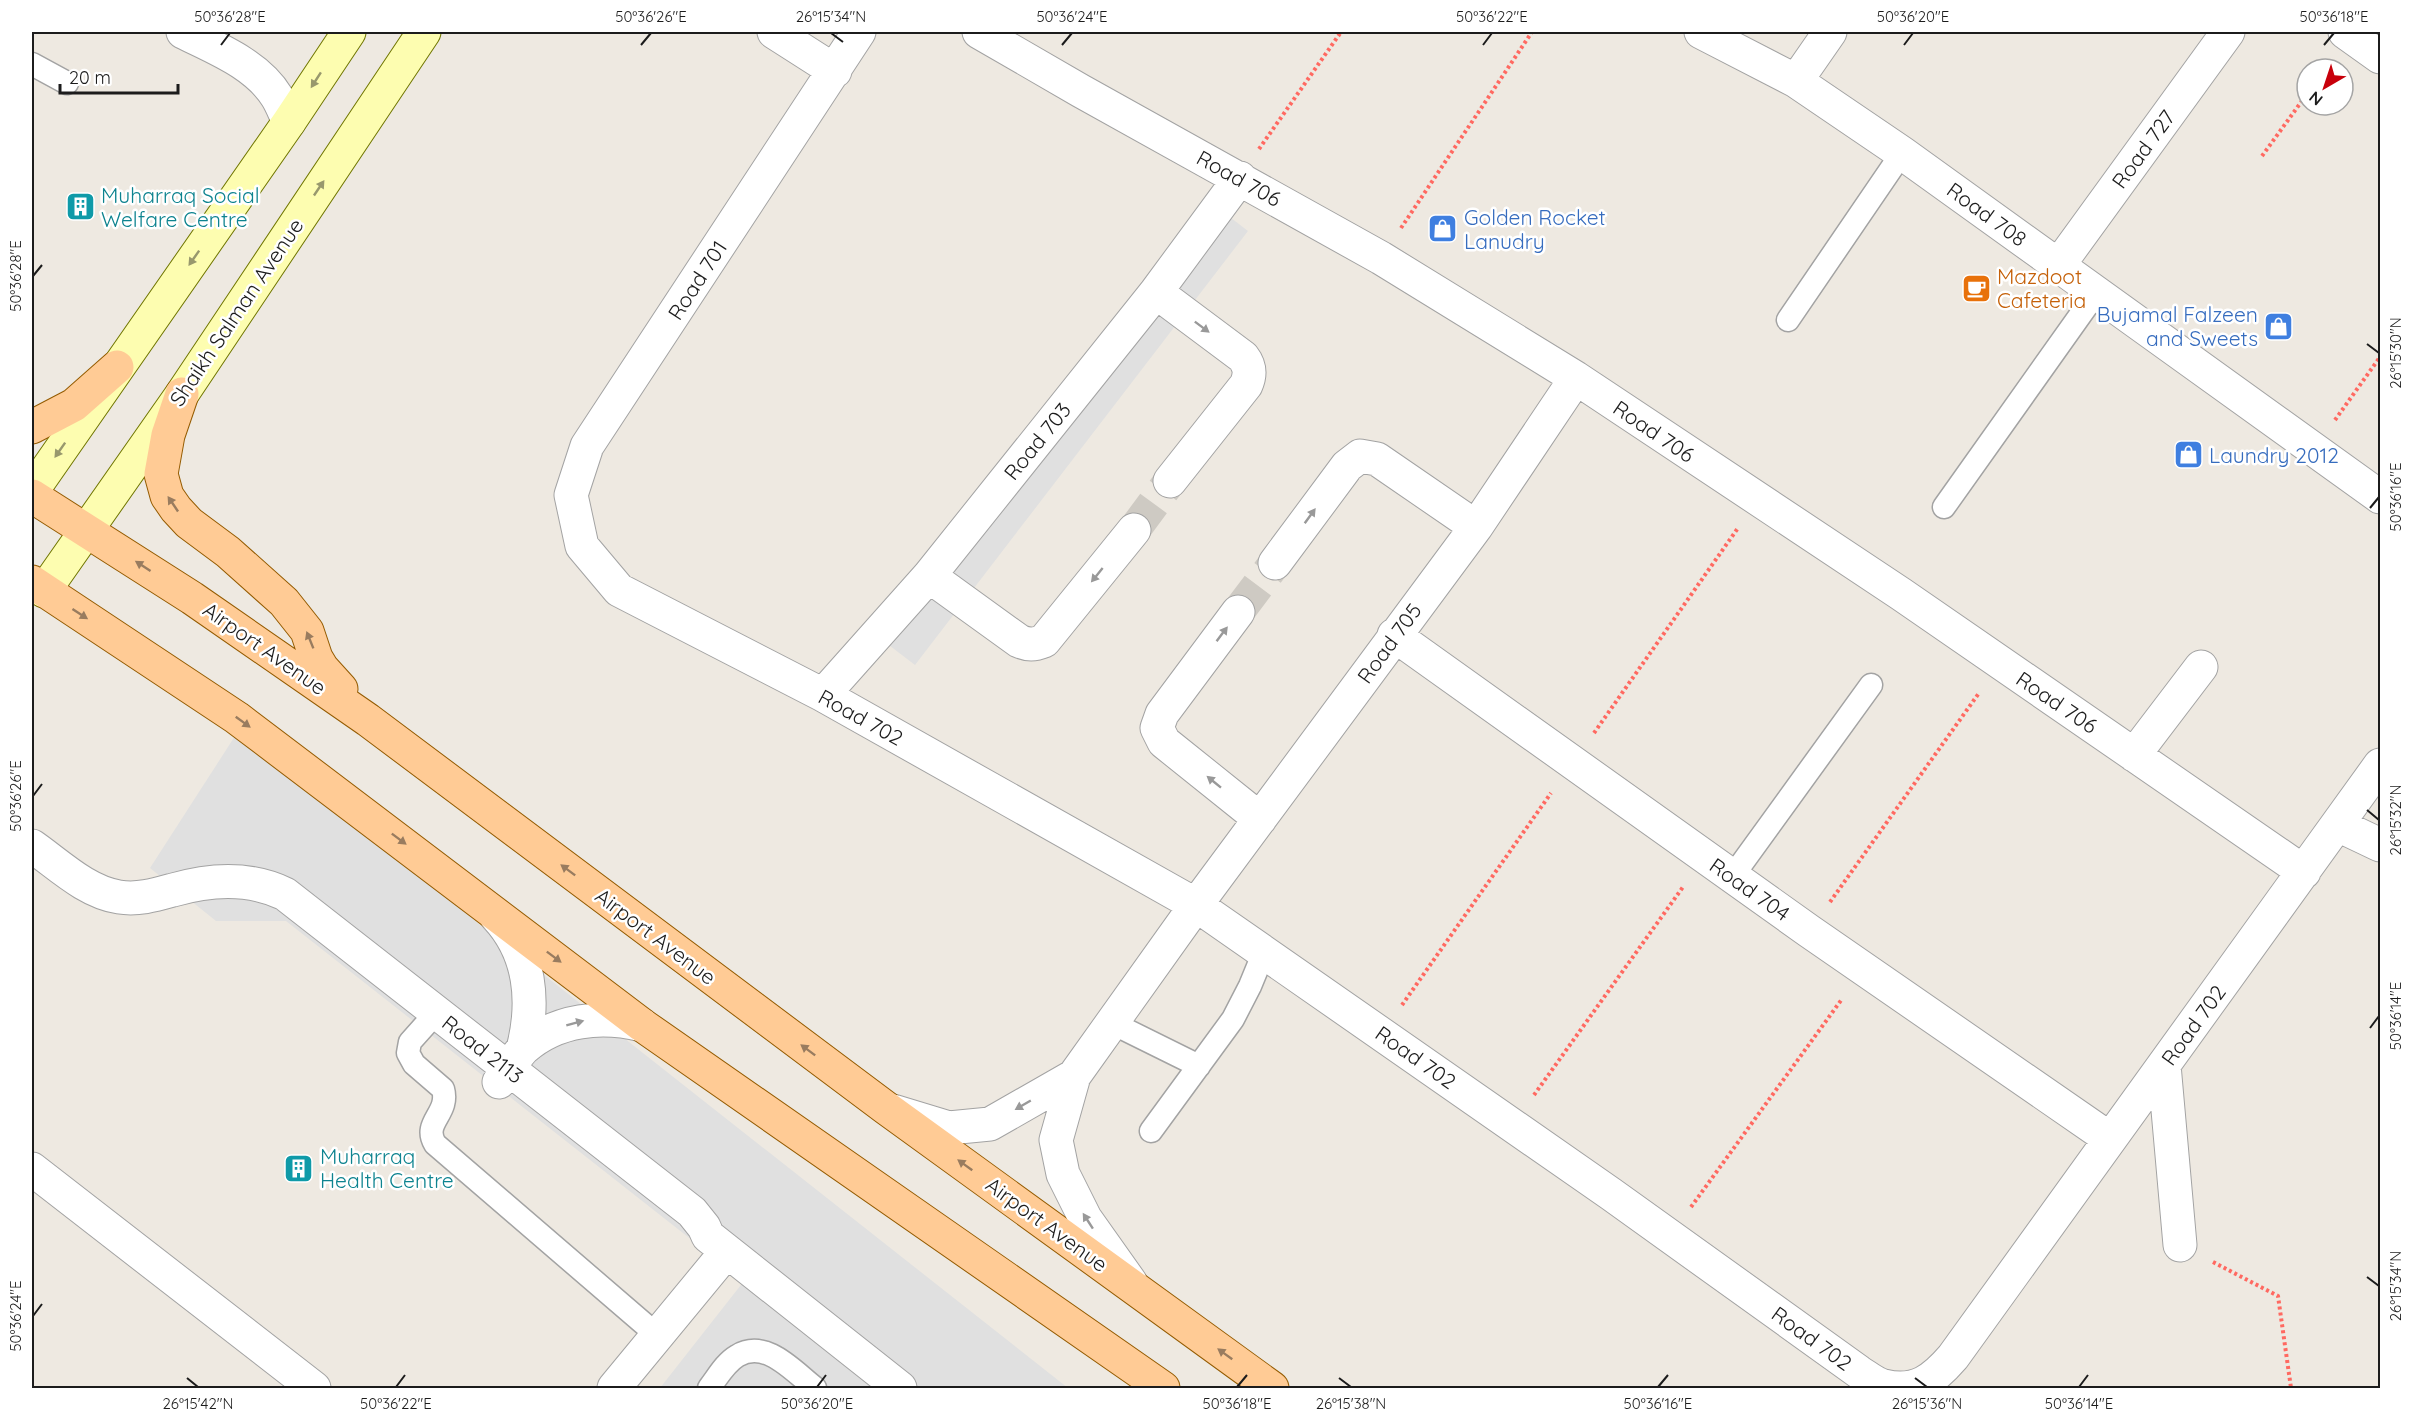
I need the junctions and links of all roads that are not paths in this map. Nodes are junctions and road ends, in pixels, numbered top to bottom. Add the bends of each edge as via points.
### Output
1 (183, 32) edge
2 (349, 32) edge
3 (424, 32) edge
4 (774, 32) edge
5 (859, 32) edge
6 (979, 32) edge
7 (1701, 32) edge
8 (1830, 32) edge
9 (2228, 32) edge
10 (2346, 32) edge
11 (2380, 57) edge
12 (32, 64) edge
13 (835, 71) junction
14 (1796, 81) junction
15 (67, 83) dead end
16 (289, 122) junction
17 (1902, 153) junction
18 (1240, 178) junction
19 (2058, 266) junction
20 (1155, 292) junction
21 (2096, 293) junction
22 (1788, 320) dead end
23 (117, 367) junction
24 (1576, 378) junction
25 (182, 394) junction
26 (32, 427) edge
27 (1170, 481) tunnel mouth
28 (32, 491) edge
29 (571, 495) joint
30 (32, 496) edge
31 (2380, 497) edge
32 (1944, 507) dead end
33 (1476, 527) junction
34 (86, 530) junction
35 (1134, 530) tunnel mouth
36 (1275, 563) tunnel mouth
37 (929, 576) junction
38 (38, 586) edge
39 (1238, 612) tunnel mouth
40 (1394, 635) junction
41 (2201, 668) dead end
42 (1871, 685) dead end
43 (823, 695) junction
44 (368, 720) junction
45 (2134, 754) junction
46 (2380, 765) edge
47 (1260, 819) junction
48 (2338, 825) junction
49 (2380, 845) edge
50 (32, 846) edge
51 (2304, 873) junction
52 (1732, 877) junction
53 (484, 904) junction
54 (1196, 905) junction
55 (1264, 952) junction
56 (430, 1019) junction
57 (1112, 1023) junction
58 (642, 1025) junction
59 (2163, 1065) junction
60 (1199, 1066) junction
61 (510, 1067) junction
62 (1074, 1076) junction
63 (886, 1108) junction
64 (1152, 1131) dead end
65 (2110, 1139) junction
66 (32, 1169) edge
67 (718, 1243) junction
68 (2180, 1245) road end
69 (1133, 1286) junction
70 (657, 1335) junction
71 (314, 1389) edge
72 (614, 1389) edge
73 (709, 1389) edge
74 (815, 1389) edge
75 (900, 1389) edge
76 (1163, 1389) edge
77 (1272, 1389) edge

1 - 16 street via 230,55 257,75 276,96
2 -> 16 main road
25 -> 3 main road, Shaikh Salman Avenue
4 - 13 street
5 - 13 street, Road 701
6 - 18 street, Road 706
7 - 14 street, Road 708
8 - 14 street
9 - 19 street, Road 727
10 - 11 street
12 - 15 lane
13 - 29 street, Road 701 via 587,446
14 - 17 street, Road 708
16 -> 23 main road
17 - 19 street, Road 708
17 - 22 lane
18 - 20 street, Road 703
18 - 24 street, Road 706 via 1381,258
19 - 21 street, Road 708
20 -> 27 street via 1243,357 1250,371 1246,385
20 - 37 street, Road 703
21 - 31 street, Road 708
21 - 32 lane
23 - 26 main road via 74,405
23 -> 28 main road
24 - 33 street, Road 705
24 - 45 street, Road 706
25 - 34 main road, Shaikh Salman Avenue
44 -> 25 main road via 322,668 307,631 284,602 189,523 167,496 161,474 168,435
29 - 43 street, Road 702 via 582,546 618,590
30 - 34 main road, Airport Avenue
36 -> 33 street via 1347,466 1360,456 1377,459
33 - 40 street, Road 705
34 - 38 main road, Shaikh Salman Avenue
44 -> 34 main road, Airport Avenue
35 -> 37 street via 1044,641 1035,644 1019,641
37 - 43 street, Road 703
38 -> 53 main road via 237,718
47 -> 39 street via 1164,742 1157,728 1162,714
40 - 47 street, Road 705
40 - 52 street, Road 704
41 - 45 street
42 - 52 lane
43 - 54 street, Road 702
63 -> 44 main road, Airport Avenue
45 - 51 street, Road 706
46 - 48 street, Road 702
47 - 54 street, Road 705
48 - 49 street
48 - 51 street, Road 702
50 - 56 street, Road 2113 via 86,884 118,897 154,896 191,885 243,881 285,894
51 - 59 street, Road 702
52 - 65 street, Road 704
53 -> 58 main road
53 - 61 street, Road 2113 via 503,923 527,970 530,1023
54 - 55 street, Road 702
54 - 57 street
55 - 60 lane via 1233,1019
55 - 65 street, Road 702 via 1883,1386 1910,1388 1935,1377
56 - 61 street, Road 2113
56 - 70 lane via 411,1042 408,1053 414,1064 443,1089 445,1102 430,1133 435,1144
57 - 60 lane
57 - 62 street
61 -> 58 street, Road 2113 via 541,1037 580,1021 622,1020
58 - 76 main road
59 - 65 street, Road 702
59 - 68 street
60 - 64 lane
61 - 67 street, Road 2113 via 681,1226
62 -> 63 street via 990,1124 949,1128
69 -> 62 street via 1085,1218 1063,1174 1056,1140
69 -> 63 main road, Airport Avenue
66 - 71 street
67 - 70 street
67 - 75 street, Road 2113
77 -> 69 main road, Airport Avenue
70 - 72 street
73 - 74 lane via 736,1356 757,1350 778,1359

